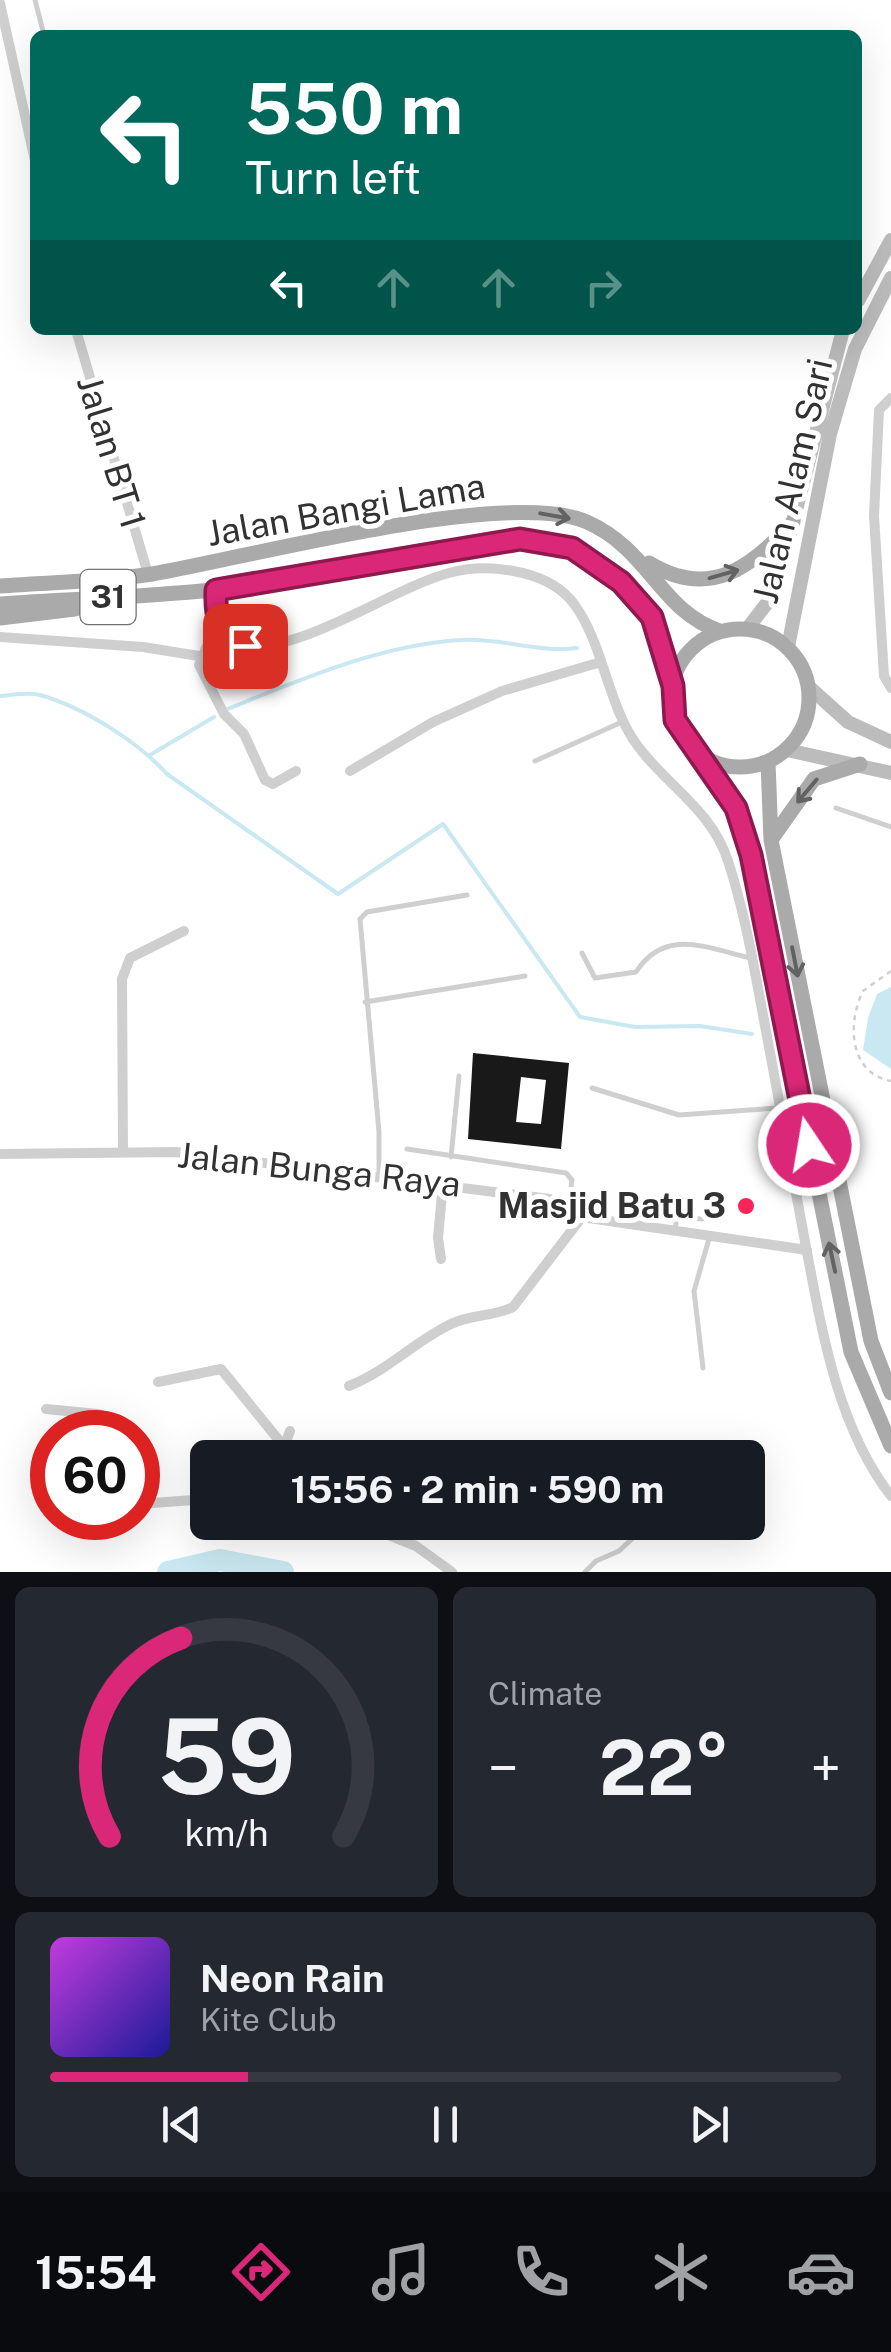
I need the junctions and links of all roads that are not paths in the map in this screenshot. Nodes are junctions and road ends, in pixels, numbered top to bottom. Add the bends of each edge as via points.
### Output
1 (36, 0) edge
2 (0, 4) edge
3 (43, 30) edge
4 (29, 107) edge
5 (891, 240) edge
6 (891, 278) edge
7 (862, 294) edge
8 (77, 335) edge
9 (843, 335) edge
10 (891, 398) edge
11 (793, 522) junction
12 (641, 558) junction
13 (148, 574) junction
14 (0, 586) edge
15 (216, 590) junction
16 (132, 595) junction
17 (0, 604) edge
18 (0, 618) edge
19 (747, 628) junction
20 (720, 631) junction
21 (0, 637) edge
22 (230, 640) junction
23 (788, 647) junction
24 (199, 656) junction
25 (602, 662) junction
26 (673, 686) junction
27 (809, 688) junction
28 (891, 688) edge
29 (622, 722) junction
30 (891, 742) edge
31 (787, 750) junction
32 (702, 756) junction
33 (534, 761) dead end
34 (768, 762) junction
35 (860, 764) junction
36 (296, 771) dead end
37 (350, 771) dead end
38 (891, 773) edge
39 (836, 808) dead end
40 (891, 827) edge
41 (771, 840) junction
42 (468, 895) dead end
43 (184, 931) dead end
44 (582, 953) dead end
45 (753, 958) junction
46 (525, 976) dead end
47 (366, 1002) junction
48 (460, 1076) dead end
49 (592, 1088) dead end
50 (780, 1108) junction
51 (407, 1149) dead end
52 (123, 1151) junction
53 (0, 1154) edge
54 (451, 1156) junction
55 (379, 1176) junction
56 (443, 1184) junction
57 (568, 1215) junction
58 (582, 1217) junction
59 (702, 1219) dead end
60 (674, 1232) junction
61 (710, 1237) junction
62 (807, 1250) junction
63 (441, 1259) dead end
64 (702, 1368) dead end
65 (158, 1382) dead end
66 (349, 1386) dead end
67 (891, 1393) edge
68 (46, 1409) dead end
69 (56, 1410) edge
70 (290, 1431) dead end
71 (279, 1440) edge
72 (284, 1440) edge
73 (891, 1446) edge
74 (891, 1496) edge
75 (190, 1500) edge
76 (160, 1502) edge
77 (401, 1540) edge
78 (627, 1540) edge
79 (452, 1572) edge
80 (585, 1572) edge

1 - 3 lane
2 - 4 street
5 - 7 street
6 - 23 street, Jalan Alam Sari via 855,349 830,434
8 - 13 street, Jalan BT 1
9 - 11 street, Jalan Alam Sari
10 - 28 street via 879,410 874,516 884,676
12 -> 11 main road via 668,574 700,581 760,558
11 - 19 street, Jalan Alam Sari via 774,594
13 -> 12 main road, Jalan Bangi Lama / 31 via 456,517 528,511 586,521
12 - 20 main road, Jalan Bangi Lama / 31 via 679,610
13 - 14 main road, Jalan Bangi Lama / 31
15 - 16 main road, Jalan Bangi Lama / 31
15 - 22 street via 215,615
15 - 26 main road, Jalan Bangi Lama / 31 via 520,539 572,548 621,582 652,617
16 - 17 main road, Jalan Bangi Lama / 31
16 - 18 main road, Jalan Bangi Lama / 31
19 - 20 main road
19 - 23 main road
20 - 26 main road via 686,654
21 - 24 street
22 - 24 street via 206,646
22 - 25 street via 245,646 282,640 420,582 478,568 533,577 569,598
23 - 27 main road
24 - 36 street via 264,780 273,784
25 - 29 street
25 - 37 street via 502,691
26 - 32 main road, Jalan Bangi Lama / 31 via 675,720
27 - 30 street via 848,722
27 - 31 main road via 809,710
29 - 33 lane
29 - 45 street via 645,756 718,832
31 - 34 main road
31 - 35 street
32 - 34 main road via 724,766
73 -> 32 main road, Jalan Bangi Lama / 31 via 852,1352 751,855 736,808
34 - 41 main road
35 - 38 street
35 -> 41 main road via 814,779
39 - 40 lane
41 -> 67 main road via 871,1341
42 - 47 lane via 367,912 360,920
43 - 52 street via 130,958 122,979
44 - 45 lane via 595,978 636,972 649,952 670,945
45 - 50 street
46 - 47 lane
47 - 55 lane
48 - 54 lane
49 - 50 lane via 679,1115
50 - 62 street
51 - 54 lane
52 - 53 street, Jalan Bunga Raya
52 - 55 street, Jalan Bunga Raya
54 - 57 lane via 566,1173 572,1180
55 - 56 street, Jalan Bunga Raya
56 - 57 street, Jalan Bunga Raya via 550,1199
56 - 63 street
57 - 58 street, Jalan Bunga Raya
58 - 60 street, Jalan Bunga Raya
58 - 66 street via 513,1306 457,1321
59 - 60 lane via 677,1217
60 - 61 street, Jalan Bunga Raya
61 - 62 street, Jalan Bunga Raya
61 - 64 lane via 694,1290
62 - 74 street via 842,1399
65 - 71 street via 221,1370
68 - 69 street
70 - 72 street
75 - 76 street
77 - 79 street
78 - 80 lane

